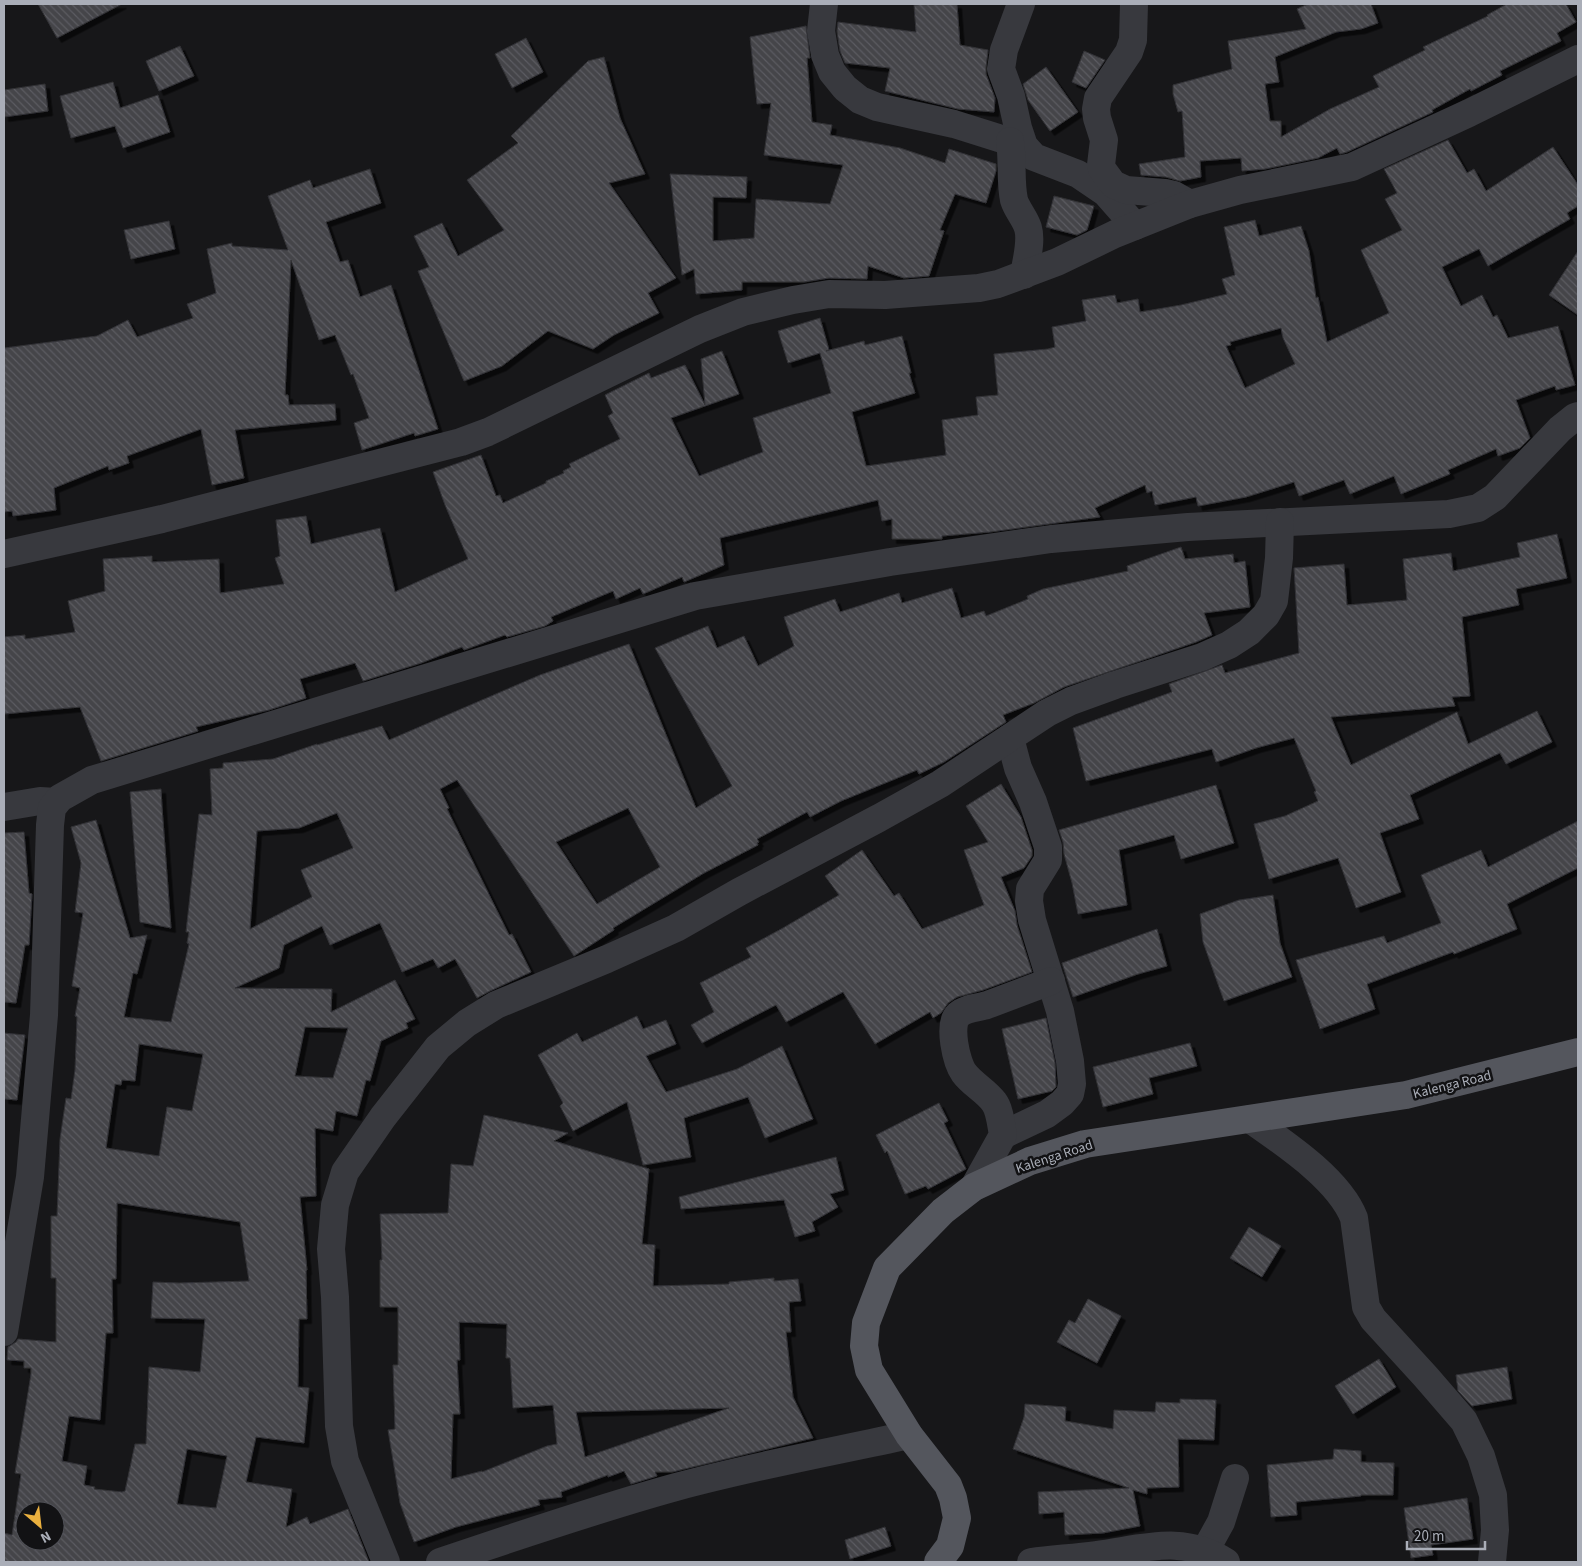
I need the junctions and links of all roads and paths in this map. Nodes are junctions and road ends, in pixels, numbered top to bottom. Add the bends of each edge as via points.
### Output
1 (824, 4) edge
2 (1021, 4) edge
3 (1134, 4) edge
4 (1578, 59) edge
5 (1017, 144) junction
6 (1190, 204) junction
7 (1135, 226) junction
8 (1024, 275) junction
9 (1577, 415) edge
10 (1280, 522) junction
11 (4, 554) edge
12 (1010, 738) junction
13 (56, 802) junction
14 (4, 807) edge
15 (1051, 981) junction
16 (1578, 1052) edge
17 (1250, 1119) junction
18 (1003, 1135) junction
19 (974, 1187) junction
20 (4, 1332) edge
21 (910, 1435) junction
22 (1235, 1478) dead end
23 (1215, 1557) edge
24 (386, 1562) edge
25 (440, 1562) edge
26 (938, 1562) edge
27 (1031, 1562) edge
28 (1492, 1562) edge

1 - 5 street via 821,31 825,55 832,72 860,100
2 - 5 street via 1004,50 1001,69 1013,103 1018,128
3 - 6 street via 1130,52 1098,98 1097,118 1104,140 1102,169 1113,184 1126,190 1165,193
4 - 6 street via 1352,167 1240,190
5 - 7 street via 1034,158 1078,174 1106,193
5 - 8 street via 1012,183 1014,200 1029,235
6 - 7 street
7 - 8 street
8 - 11 street via 979,288 885,295 829,294 743,312 700,328 488,432 461,442 162,519
9 - 10 street via 1496,497 1478,508 1448,514
10 - 12 street via 1274,601 1266,615 1249,632 1202,657 1071,701 1046,713
10 - 13 street via 1051,539 890,562 695,596 92,780
12 - 15 street via 1048,847 1048,860 1028,893 1032,920
12 - 24 street via 940,784 676,928 496,1005 438,1047 383,1117 346,1172 335,1206 331,1249 342,1444 345,1461
13 - 14 street
13 - 20 street via 50,825 44,1015 30,1177
15 - 18 street via 1070,1061 1070,1094 1047,1114
15 - 18 street via 962,1011 956,1016 955,1049 962,1071 993,1101
16 - 17 main road, Kalenga Road via 1406,1095
17 - 19 main road, Kalenga Road via 1085,1144 1030,1161
17 - 28 street via 1315,1169 1350,1208 1366,1307 1373,1319 1464,1421 1481,1456 1493,1495 1496,1530
18 - 19 street
19 - 21 main road, Kalenga Road via 942,1211 887,1268 866,1323 864,1346 869,1370
21 - 25 street via 676,1487
21 - 26 main road, Kalenga Road via 948,1485 953,1498 957,1518 950,1546
22 - 23 street via 1221,1522
23 - 27 street via 1186,1546 1144,1547

